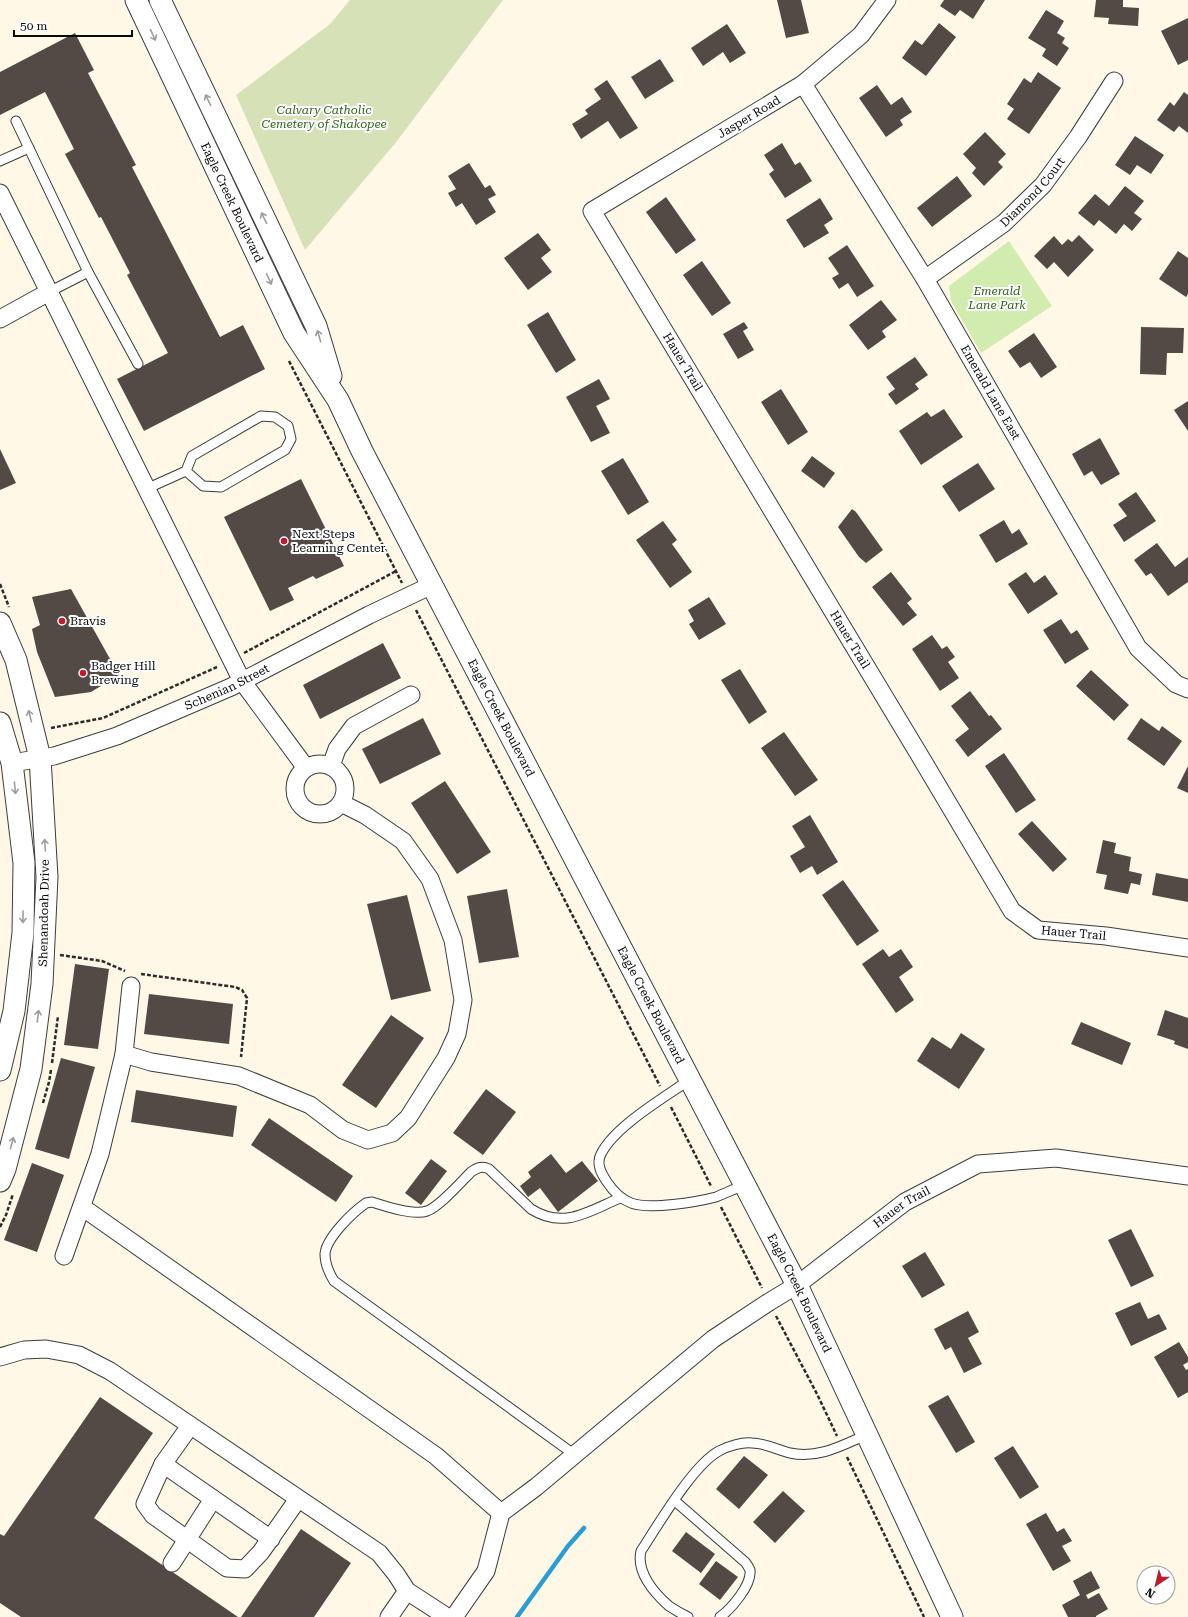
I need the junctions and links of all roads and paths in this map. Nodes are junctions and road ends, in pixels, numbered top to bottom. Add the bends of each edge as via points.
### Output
1 (136, 0) edge
2 (160, 0) edge
3 (887, 0) edge
4 (1114, 80) dead end
5 (803, 84) junction
6 (16, 121) dead end
7 (29, 148) junction
8 (0, 161) edge
9 (0, 193) edge
10 (592, 211) joint
11 (88, 272) junction
12 (925, 279) junction
13 (49, 292) junction
14 (0, 319) edge
15 (287, 356) dead end
16 (138, 364) dead end
17 (338, 400) junction
18 (186, 471) junction
19 (146, 489) junction
20 (432, 585) junction
21 (409, 596) junction
22 (0, 623) edge
23 (242, 681) junction
24 (1188, 689) edge
25 (411, 695) dead end
26 (0, 723) edge
27 (40, 758) junction
28 (6, 764) edge
29 (331, 766) junction
30 (306, 768) junction
31 (341, 803) junction
32 (1188, 948) edge
33 (60, 954) dead end
34 (134, 977) junction
35 (124, 1054) junction
36 (241, 1057) dead end
37 (0, 1070) edge
38 (689, 1080) junction
39 (666, 1096) junction
40 (1188, 1176) edge
41 (0, 1180) edge
42 (744, 1185) junction
43 (716, 1196) junction
44 (620, 1198) junction
45 (82, 1206) junction
46 (64, 1256) dead end
47 (797, 1285) junction
48 (769, 1302) junction
49 (0, 1357) edge
50 (190, 1426) junction
51 (866, 1435) junction
52 (841, 1446) junction
53 (575, 1455) junction
54 (163, 1464) junction
55 (213, 1499) junction
56 (298, 1499) junction
57 (675, 1500) junction
58 (501, 1514) junction
59 (271, 1539) junction
60 (186, 1540) junction
61 (172, 1563) dead end
62 (407, 1591) junction
63 (389, 1617) edge
64 (447, 1617) edge
65 (454, 1617) edge
66 (688, 1617) edge
67 (720, 1617) edge
68 (924, 1617) edge
69 (952, 1617) edge

1 -> 17 street, Eagle Creek Boulevard via 294,333
17 -> 2 street, Eagle Creek Boulevard via 316,326
3 - 5 street, Jasper Road via 861,35
4 - 12 street, Diamond Court via 1078,137 1043,184 1004,223
5 - 10 street, Jasper Road
5 - 12 street, Emerald Lane East
6 - 7 lane
7 - 8 lane
7 - 11 lane
9 - 13 street
10 - 32 street, Hauer Trail via 1012,912 1038,930 1106,936
11 - 13 lane
11 - 16 lane
12 - 24 street, Emerald Lane East via 1138,648 1176,684
13 - 14 street
13 - 19 street
15 - 21 path
17 - 20 street, Eagle Creek Boulevard
18 - 18 lane via 192,456 261,416 275,417 288,426 291,439 285,450 221,487 203,486
18 - 19 lane
19 - 23 street
20 - 21 street, Schenian Street
20 - 38 street, Eagle Creek Boulevard
21 - 23 street, Schenian Street
21 - 39 path
27 -> 22 street, Shenandoah Drive via 16,660
23 - 27 street, Schenian Street via 117,736
23 - 30 street
25 - 29 street via 354,726 337,749
26 - 28 street, Shenandoah Drive
27 - 28 street, Schenian Street
41 -> 27 street, Shenandoah Drive via 31,1070 42,984 47,877
28 -> 37 street, Shenandoah Drive via 24,863 23,933 14,1011
29 - 30 street via 314,764
29 - 31 street via 343,778 345,795
30 - 31 street via 297,780 295,788 296,795 305,808 320,814 335,809
31 - 35 street via 403,841 430,880 453,940 462,1000 457,1034 446,1058 408,1118 392,1133 368,1140 343,1130 310,1105 239,1076 151,1062
33 - 34 path via 102,961
34 - 35 street
34 - 36 path via 235,987 242,990 247,998
35 - 45 street via 100,1154
38 - 39 lane
38 - 42 street, Eagle Creek Boulevard
39 - 43 path
39 - 44 lane via 616,1134 600,1155 598,1164 601,1172
40 - 47 street, Hauer Trail via 1056,1158 978,1164 905,1202
42 - 43 lane
42 - 47 street, Eagle Creek Boulevard
43 - 44 lane via 696,1201 648,1206 632,1204
43 - 48 path
44 - 53 lane via 573,1218 562,1220 538,1214 489,1169 478,1167 435,1207 426,1212 412,1212 372,1202 366,1203 339,1229 325,1254 328,1271 334,1281
45 - 46 street
45 - 58 street via 436,1456
47 - 48 street, Hauer Trail
47 - 51 street, Eagle Creek Boulevard
48 - 52 path
48 - 53 street, Hauer Trail via 713,1339
49 - 50 street via 24,1350 46,1349 79,1355 110,1372
50 - 54 street
50 - 56 street
51 - 52 lane
51 - 69 street, Eagle Creek Boulevard
52 - 57 lane via 824,1453 807,1455 752,1443 720,1450 705,1461
52 - 68 path
53 - 58 street, Hauer Trail
54 - 55 street
54 - 60 street via 145,1504 153,1515
55 - 59 street
55 - 60 street
56 - 59 street
56 - 62 street via 379,1553
57 - 66 lane via 641,1551 639,1559 642,1572 654,1590 670,1606
57 - 67 lane via 746,1562 750,1570 748,1583 730,1609
58 - 65 street via 486,1571
59 - 60 street via 246,1569 227,1568
60 - 61 street
62 - 63 street
62 - 64 street

